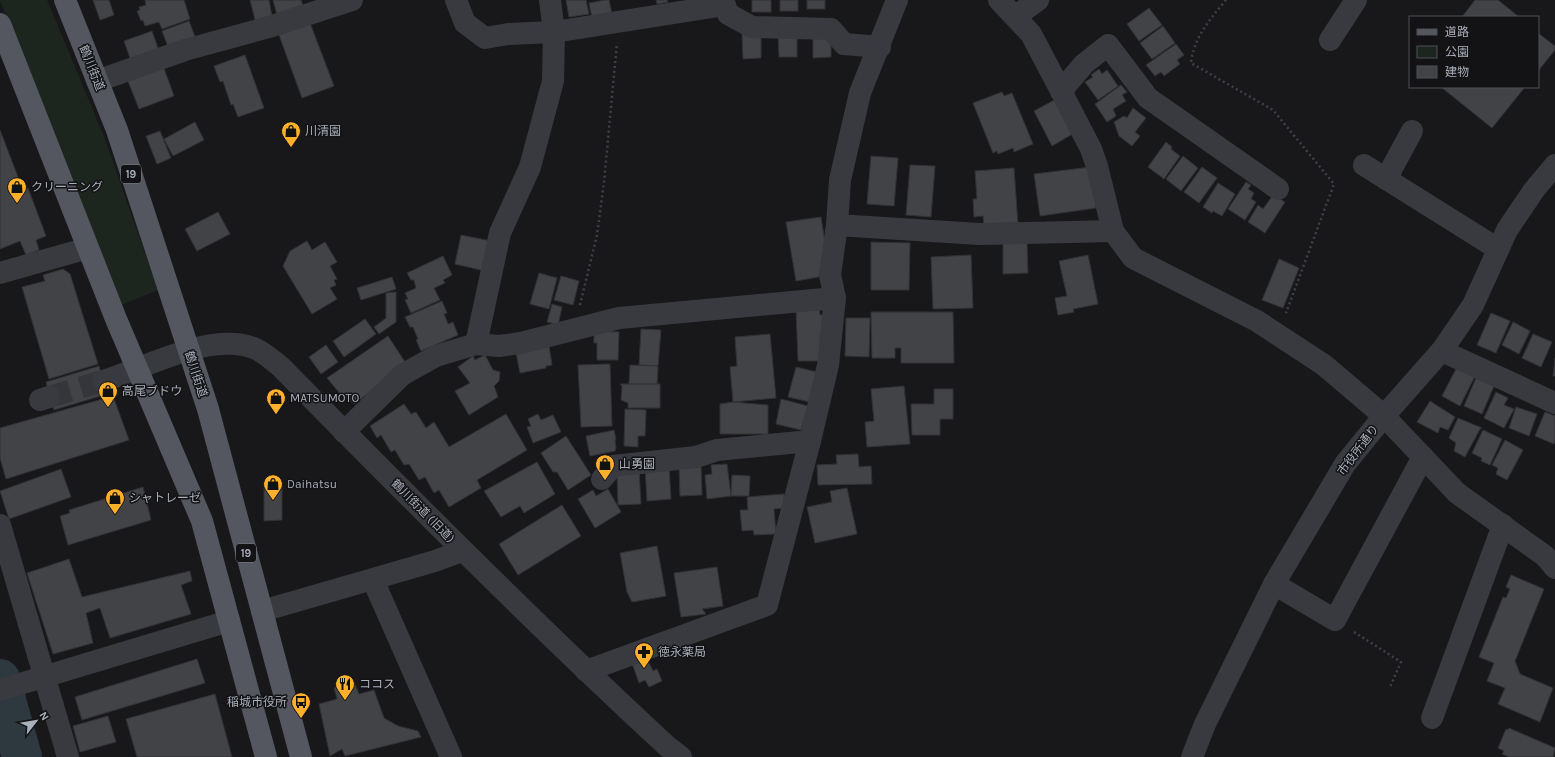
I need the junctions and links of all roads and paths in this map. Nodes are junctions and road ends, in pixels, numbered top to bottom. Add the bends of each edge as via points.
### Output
1 (65, 0) edge
2 (352, 0) edge
3 (456, 0) edge
4 (550, 0) edge
5 (897, 0) edge
6 (999, 0) edge
7 (1038, 0) edge
8 (1356, 0) edge
9 (1016, 16) junction
10 (620, 21) junction
11 (0, 24) edge
12 (554, 32) junction
13 (1330, 40) dead end
14 (880, 47) junction
15 (97, 81) junction
16 (1061, 91) junction
17 (1412, 131) dead end
18 (1364, 165) dead end
19 (1555, 165) edge
20 (1386, 179) junction
21 (1278, 189) dead end
22 (837, 225) junction
23 (1113, 231) junction
24 (88, 248) junction
25 (1498, 249) junction
26 (0, 273) edge
27 (835, 298) junction
28 (574, 329) junction
29 (476, 344) junction
30 (189, 350) junction
31 (1442, 351) junction
32 (137, 369) junction
33 (103, 381) tunnel mouth
34 (1555, 403) edge
35 (1384, 416) junction
36 (344, 432) junction
37 (810, 441) junction
38 (1422, 457) junction
39 (602, 479) dead end
40 (0, 525) edge
41 (1503, 525) junction
42 (462, 551) junction
43 (1555, 568) edge
44 (373, 580) junction
45 (1274, 584) junction
46 (262, 611) junction
47 (1335, 620) junction
48 (229, 621) junction
49 (586, 671) junction
50 (36, 679) junction
51 (1390, 687) dead end
52 (0, 690) edge
53 (1432, 718) dead end
54 (669, 754) edge
55 (68, 757) edge
56 (266, 757) edge
57 (301, 757) edge
58 (451, 757) edge
59 (1192, 757) edge

1 - 15 main road, 鶴川街道 / 19
2 - 15 street via 269,27 185,50
3 - 12 street via 465,23 485,38
4 - 12 street
5 - 14 street
6 - 9 street
7 - 9 street
8 - 13 street
9 - 16 street via 1031,34
10 - 12 street
10 - 14 street via 724,5 728,14 752,27 831,30 844,44
10 - 28 path via 597,235
11 - 24 main road
12 - 29 street via 553,81 530,167 500,233
14 - 22 street via 860,93 840,180
15 - 30 main road, 鶴川街道 / 19 via 117,130
16 - 21 street via 1084,64 1108,45 1148,98
16 - 23 street via 1091,149
17 - 20 street
18 - 20 street
19 - 25 street, 市役所通り via 1534,190
20 - 25 street
22 - 23 street via 979,234
22 - 27 street via 830,275
23 - 35 street via 1133,258 1258,321 1324,365
24 - 26 street
24 - 32 main road
25 - 31 street, 市役所通り via 1473,305
27 - 28 street via 620,318
27 - 37 street via 828,365
28 - 29 street via 521,343 499,346
29 - 36 street via 436,356 402,375
30 - 32 street, 鶴川街道 (旧道)
30 - 36 street, 鶴川街道 (旧道) via 215,344 240,345 256,349 281,367
30 - 46 main road, 鶴川街道 / 19 via 208,409
31 - 34 street
31 - 35 street, 市役所通り
32 - 33 street, 鶴川街道 (旧道)
32 - 48 main road via 202,521
35 - 38 street
35 - 45 street, 市役所通り via 1346,464
36 - 42 street, 鶴川街道 (旧道)
37 - 39 street via 717,450 696,457 613,466
37 - 49 street via 767,605
38 - 41 street via 1457,493
38 - 47 street
40 - 50 street
41 - 43 street via 1545,556
41 - 53 street
42 - 44 street via 435,562
42 - 49 street, 鶴川街道 (旧道)
44 - 46 street
44 - 58 street
45 - 47 street
45 - 59 street, 市役所通り via 1205,724
46 - 57 main road, 鶴川街道 / 19
47 - 51 path via 1401,662
48 - 50 street
48 - 56 main road
49 - 54 street, 鶴川街道 (旧道)
50 - 52 street
50 - 55 street

